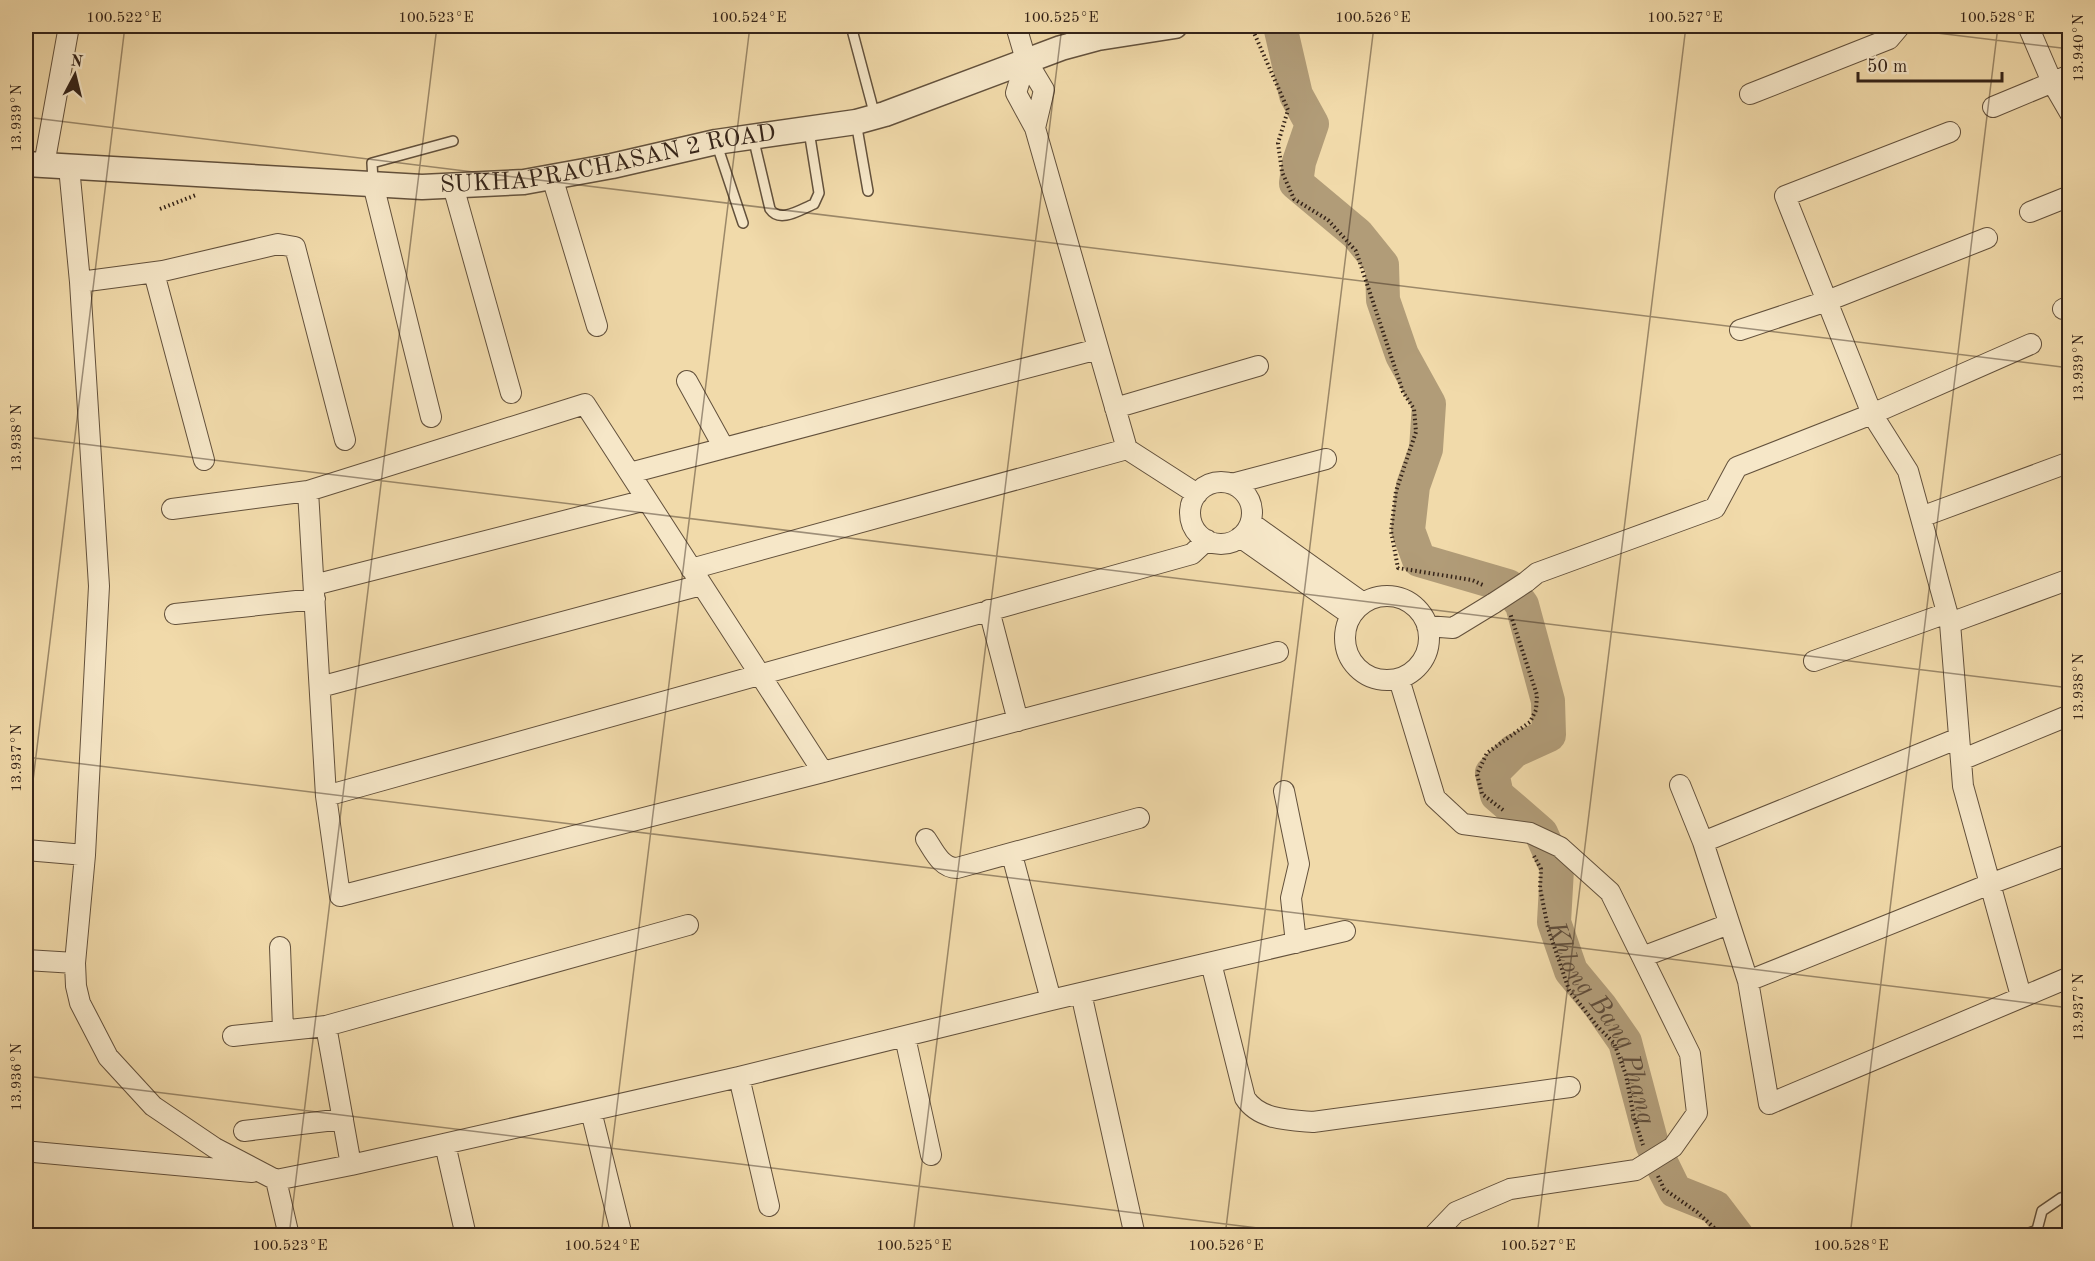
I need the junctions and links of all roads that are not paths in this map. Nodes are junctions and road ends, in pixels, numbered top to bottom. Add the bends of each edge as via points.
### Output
1 (69, 26) edge
2 (851, 26) edge
3 (1016, 26) edge
4 (1175, 26) edge
5 (1900, 26) edge
6 (2028, 26) edge
7 (1130, 29) edge
8 (1076, 34) edge
9 (1026, 60) junction
10 (2061, 78) edge
11 (1750, 94) dead end
12 (1993, 107) dead end
13 (2070, 113) edge
14 (866, 119) junction
15 (808, 128) junction
16 (1950, 132) dead end
17 (753, 136) junction
18 (453, 141) dead end
19 (716, 142) junction
20 (35, 165) edge
21 (69, 167) junction
22 (552, 177) junction
23 (373, 184) junction
24 (453, 186) junction
25 (868, 191) dead end
26 (2070, 196) edge
27 (2031, 212) dead end
28 (743, 223) dead end
29 (1987, 238) dead end
30 (154, 273) junction
31 (80, 282) junction
32 (1827, 301) junction
33 (597, 326) dead end
34 (1740, 330) dead end
35 (2031, 344) dead end
36 (1098, 349) junction
37 (1258, 366) dead end
38 (687, 381) dead end
39 (512, 393) dead end
40 (1115, 408) junction
41 (1872, 414) junction
42 (431, 417) dead end
43 (345, 440) dead end
44 (724, 448) junction
45 (1127, 449) junction
46 (1326, 459) dead end
47 (204, 460) dead end
48 (2070, 462) edge
49 (630, 473) junction
50 (1232, 484) junction
51 (308, 491) junction
52 (1197, 494) junction
53 (646, 500) junction
54 (172, 509) dead end
55 (1921, 517) junction
56 (1245, 530) junction
57 (1207, 540) junction
58 (696, 577) junction
59 (2070, 579) edge
60 (314, 592) junction
61 (1357, 609) junction
62 (989, 610) junction
63 (175, 614) dead end
64 (1949, 618) junction
65 (1427, 626) junction
66 (1278, 652) dead end
67 (1814, 661) dead end
68 (759, 674) junction
69 (1398, 679) junction
70 (320, 687) junction
71 (2070, 716) edge
72 (1018, 721) junction
73 (1959, 738) junction
74 (1961, 760) junction
75 (823, 772) junction
76 (1680, 785) dead end
77 (1284, 791) dead end
78 (326, 796) junction
79 (1139, 818) dead end
80 (926, 839) dead end
81 (1703, 842) junction
82 (26, 850) edge
83 (2070, 854) edge
84 (84, 855) junction
85 (1012, 855) junction
86 (1990, 884) junction
87 (1729, 924) junction
88 (688, 925) dead end
89 (1345, 932) dead end
90 (1296, 943) junction
91 (280, 947) dead end
92 (1642, 957) junction
93 (26, 960) edge
94 (75, 963) junction
95 (1211, 963) junction
96 (2070, 977) edge
97 (1748, 981) junction
98 (1082, 993) junction
99 (2021, 996) junction
100 (1051, 1000) junction
101 (326, 1026) junction
102 (283, 1030) junction
103 (233, 1036) dead end
104 (905, 1037) junction
105 (739, 1077) junction
106 (1570, 1087) dead end
107 (591, 1111) junction
108 (343, 1119) junction
109 (244, 1131) dead end
110 (445, 1144) junction
111 (34, 1152) dead end
112 (931, 1155) dead end
113 (351, 1165) junction
114 (269, 1176) junction
115 (2070, 1195) edge
116 (769, 1206) dead end
117 (2038, 1233) edge
118 (290, 1236) edge
119 (466, 1236) edge
120 (622, 1236) edge
121 (1135, 1236) edge
122 (1433, 1236) edge
123 (2021, 1236) edge

1 - 20 street
2 - 14 lane
3 - 9 street
4 - 7 street, SUKHAPRACHASAN 2 ROAD
5 - 11 street via 1888,39
6 - 10 street
7 - 8 street, SUKHAPRACHASAN 2 ROAD
8 - 9 street, SUKHAPRACHASAN 2 ROAD
9 - 14 street, SUKHAPRACHASAN 2 ROAD
9 - 36 street via 1016,93 1035,128
10 - 12 street
10 - 13 street
14 - 15 street, SUKHAPRACHASAN 2 ROAD
14 - 25 lane
15 - 17 street, SUKHAPRACHASAN 2 ROAD
15 - 17 lane via 819,194 814,204 782,217 770,209
16 - 32 street via 1785,196
17 - 19 street, SUKHAPRACHASAN 2 ROAD
18 - 23 lane via 372,163
19 - 22 street, SUKHAPRACHASAN 2 ROAD
19 - 28 lane
20 - 21 street, SUKHAPRACHASAN 2 ROAD
21 - 23 street, SUKHAPRACHASAN 2 ROAD
21 - 31 street
22 - 24 street, SUKHAPRACHASAN 2 ROAD
22 - 33 street
23 - 24 street, SUKHAPRACHASAN 2 ROAD
23 - 42 street
24 - 39 street
26 - 27 street
29 - 32 street
30 - 31 street
30 - 43 street via 278,244 295,247
30 - 47 street
31 - 84 street via 99,586
32 - 34 street
32 - 41 street
35 - 41 street
36 - 40 street
36 - 44 street
37 - 40 street
38 - 44 street
40 - 45 street
41 - 55 street via 1908,471
41 - 65 street, bridge via 1737,467 1715,508 1537,573 1453,628
44 - 49 street
45 - 52 street
45 - 58 street
46 - 50 street
48 - 55 street
49 - 51 street via 585,404
49 - 53 street
50 - 52 street via 1213,483
50 - 56 street via 1240,488 1251,504
51 - 54 street
51 - 60 street
52 - 57 street via 1192,504 1193,525
53 - 58 street
53 - 60 street
55 - 64 street
56 - 57 street via 1224,543
56 - 61 street
57 - 62 street via 1192,554
58 - 68 street
58 - 70 street
59 - 64 street
60 - 63 street
60 - 70 street
61 - 65 street via 1375,598 1401,599 1422,614
61 - 69 street via 1344,636 1350,658 1365,675
62 - 68 street
62 - 72 street
64 - 67 street
64 - 73 street
65 - 69 street via 1426,654 1415,670
66 - 72 street
68 - 75 street
68 - 78 street
69 - 92 street via 1435,798 1463,824 1530,833 1560,847 1610,892
70 - 78 street
71 - 74 street
72 - 75 street
73 - 74 street
73 - 81 street
74 - 86 street via 1963,786
75 - 78 street via 340,896
76 - 81 street
77 - 90 street via 1299,864 1291,898
79 - 85 street
80 - 85 street via 943,865 950,868
81 - 87 street
82 - 84 street
83 - 86 street
84 - 94 street
85 - 100 street
86 - 97 street
86 - 99 street
87 - 92 street
87 - 97 street
88 - 101 street
89 - 90 street
90 - 95 street
91 - 102 street
92 - 122 street via 1690,1054 1697,1113 1673,1148 1636,1170 1510,1189 1456,1212
93 - 94 street
94 - 114 street via 80,1003 108,1057 153,1106 215,1148
95 - 98 street
95 - 106 street via 1245,1098 1260,1113 1313,1122
96 - 99 street
97 - 99 street via 1769,1104
98 - 100 street
98 - 121 street
100 - 104 street
101 - 102 street
101 - 108 street
102 - 103 street
104 - 105 street
104 - 112 street
105 - 107 street
105 - 116 street
107 - 110 street
107 - 120 street
108 - 109 street
108 - 113 street
110 - 113 street
110 - 119 street
111 - 114 street
113 - 114 street
114 - 118 street
115 - 117 lane via 2042,1211
117 - 123 lane

